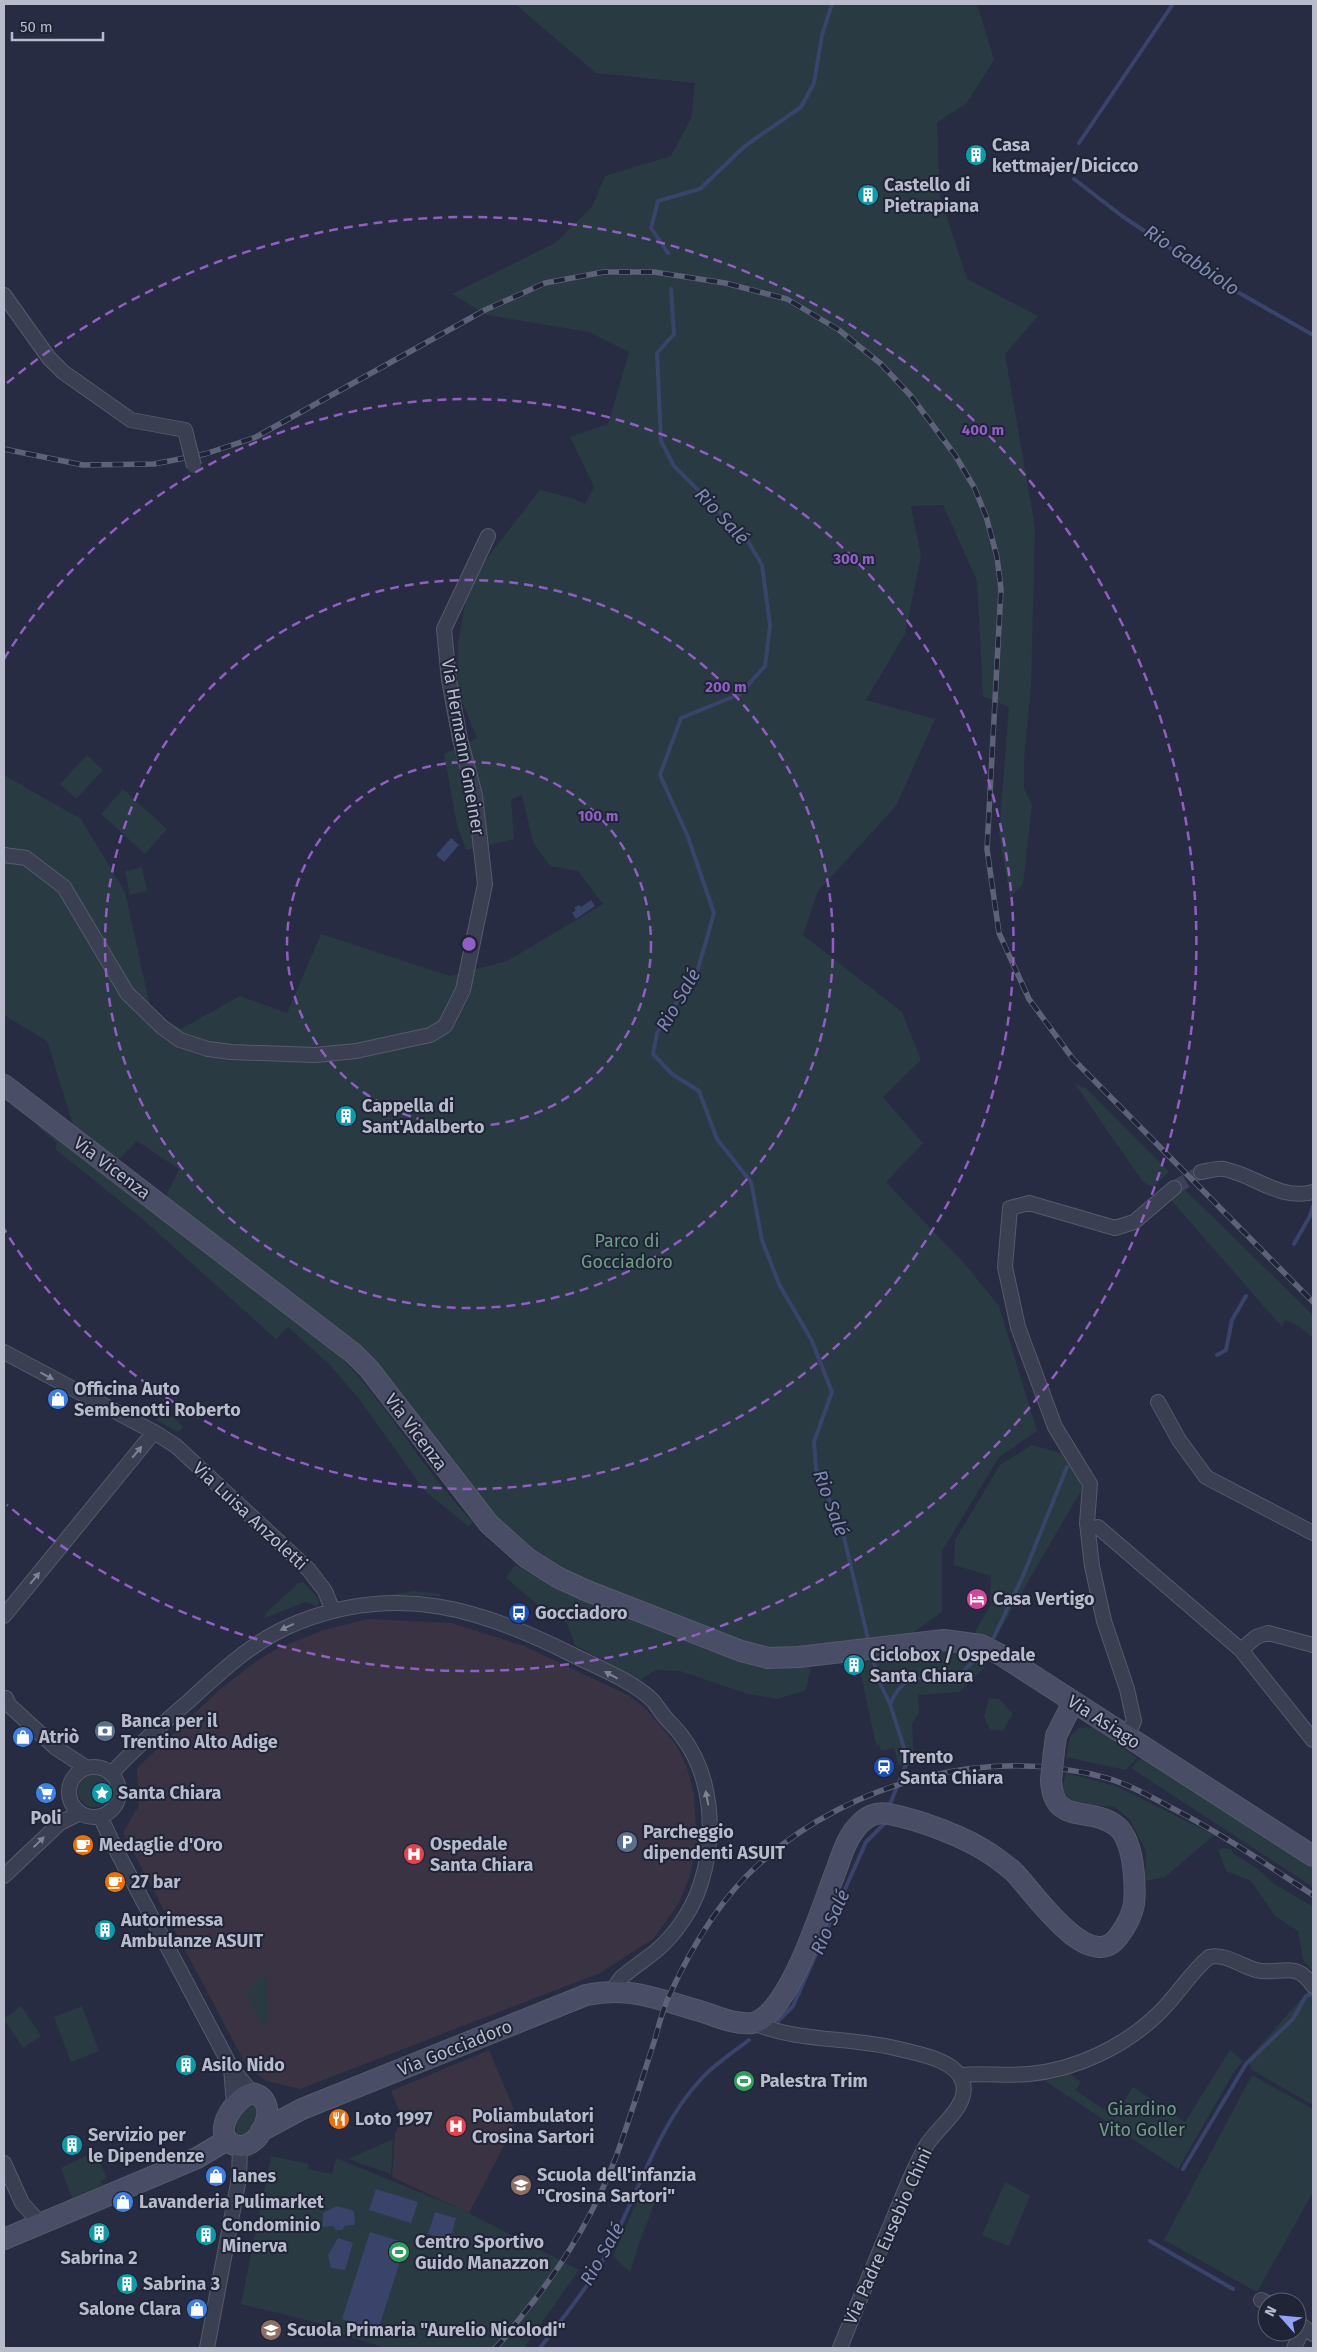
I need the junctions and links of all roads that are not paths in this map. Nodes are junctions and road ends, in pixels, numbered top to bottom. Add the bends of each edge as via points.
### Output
1 (4, 295) edge
2 (194, 466) dead end
3 (488, 536) dead end
4 (4, 855) edge
5 (4, 1085) edge
6 (1201, 1172) tunnel mouth
7 (1174, 1188) tunnel mouth
8 (1313, 1192) edge
9 (4, 1352) edge
10 (1158, 1402) dead end
11 (154, 1432) junction
12 (1098, 1526) dead end
13 (1313, 1532) edge
14 (333, 1611) junction
15 (4, 1616) edge
16 (1313, 1645) edge
17 (879, 1648) joint
18 (1241, 1650) junction
19 (5, 1697) edge
20 (1073, 1702) junction
21 (1127, 1736) junction
22 (1313, 1740) edge
23 (87, 1768) junction
24 (112, 1774) junction
25 (80, 1813) junction
26 (100, 1816) junction
27 (1313, 1856) edge
28 (4, 1876) edge
29 (1313, 1986) edge
30 (610, 1994) junction
31 (754, 2023) junction
32 (231, 2068) junction
33 (960, 2075) junction
34 (259, 2098) junction
35 (234, 2105) junction
36 (302, 2110) junction
37 (261, 2131) junction
38 (234, 2143) junction
39 (4, 2163) edge
40 (22, 2203) junction
41 (41, 2224) junction
42 (11, 2236) edge
43 (207, 2348) edge
44 (840, 2348) edge

1 - 2 street, bridge via 49,358 63,372 131,420 186,434
3 - 4 street, Via Hermann Gmeiner via 444,629 448,680 475,795 485,884 463,990 445,1026 430,1035 356,1051 315,1055 231,1052 180,1040 126,993 64,887 26,858
5 - 17 street, Via Vicenza via 353,1353 369,1369 477,1512 527,1558 585,1590 768,1658
6 - 8 street via 1222,1169 1279,1191 1305,1195
7 - 21 street via 1134,1222 1115,1228 1029,1203 1010,1208 1006,1244 1005,1267 1018,1327 1055,1427 1090,1484 1087,1523 1092,1566 1104,1621 1134,1721
9 -> 11 street, Via Luisa Anzoletti
10 - 13 street via 1179,1440 1206,1477
11 - 14 street, Via Luisa Anzoletti via 176,1446 309,1570 325,1591
15 -> 11 street
12 - 18 street
14 -> 24 street via 272,1634 236,1657
30 -> 14 street via 621,1978 672,1936 701,1884 709,1846 709,1807 700,1771 681,1735 653,1701 609,1673 538,1637 491,1618 459,1609 392,1602
16 - 18 street via 1268,1633 1256,1636
17 - 20 street, Via Asiago via 944,1640 981,1645
18 - 22 street
19 - 23 street via 14,1701 60,1743 63,1751
20 - 21 street, Via Asiago
20 - 31 street, bridge via 1056,1736 1052,1794 1065,1810 1117,1826 1129,1845 1134,1903 1117,1939 1108,1946 1096,1947 1085,1943 1059,1924 1013,1872 990,1853 957,1837 882,1812 866,1818 849,1838 784,1994 768,2015
21 - 27 street, Via Asiago
23 - 24 street via 104,1769
23 - 25 street via 79,1772 70,1785 71,1801
24 - 26 street via 118,1787 117,1801 113,1808
25 - 26 street
28 -> 25 street via 60,1823
26 - 32 street
29 - 33 street via 1296,1971 1269,1973 1216,1955 1181,1979 1171,2001 1140,2031 1087,2059 1028,2074
30 - 31 street, Via Gocciadoro via 619,2000 673,2017
30 - 36 street, Via Gocciadoro via 576,1998
31 - 33 street via 775,2031 898,2049 951,2067
32 - 34 street
32 - 35 street
33 - 44 street, Via Padre Eusebio Chini via 964,2094 961,2103 928,2144 911,2175
34 - 35 street via 247,2094
34 - 36 street
34 - 37 street via 268,2114
35 - 38 street via 224,2128
36 - 37 street, Via Gocciadoro
37 - 38 street via 252,2143
38 - 41 street
38 - 43 street via 239,2178
39 - 40 street
40 - 41 street
40 - 42 street via 22,2216
41 - 42 street

